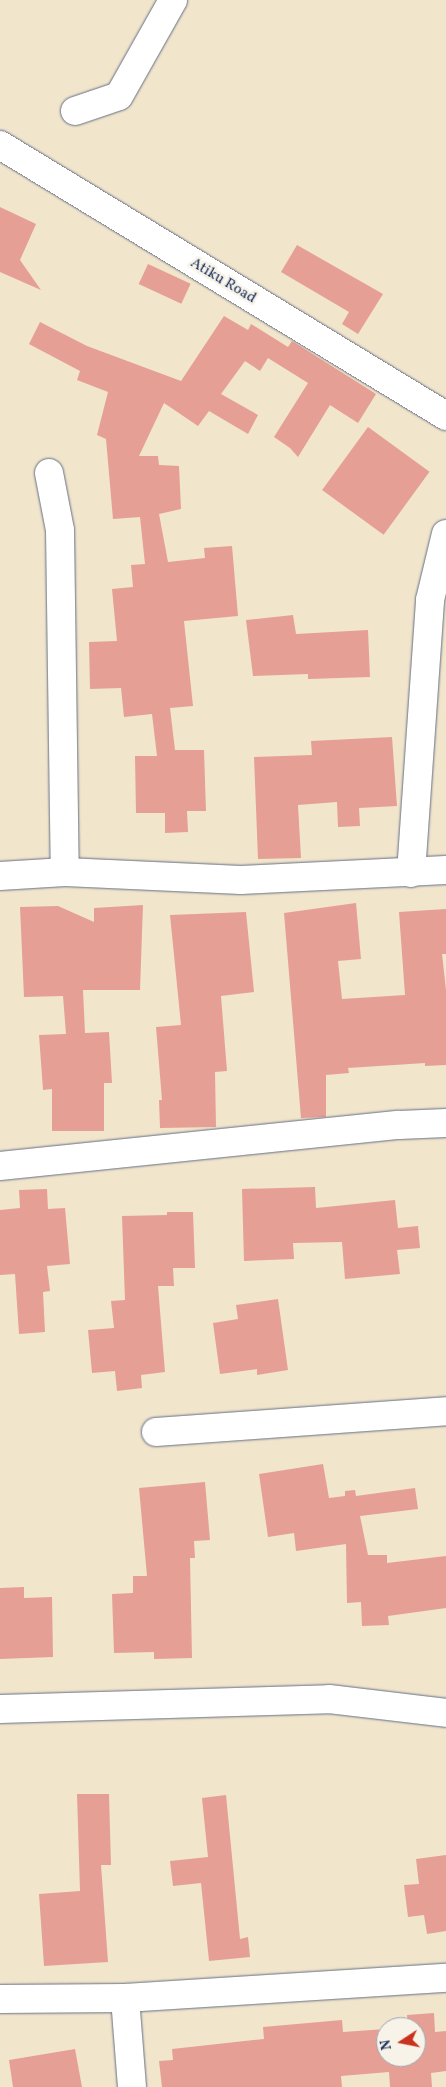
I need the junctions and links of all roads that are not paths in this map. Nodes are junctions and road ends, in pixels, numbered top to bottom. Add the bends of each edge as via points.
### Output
1 (173, 0) edge
2 (75, 111) dead end
3 (0, 145) edge
4 (446, 416) edge
5 (49, 473) dead end
6 (446, 534) edge
7 (446, 870) edge
8 (65, 872) junction
9 (411, 873) junction
10 (0, 876) edge
11 (446, 1124) edge
12 (0, 1166) edge
13 (446, 1412) edge
14 (156, 1432) dead end
15 (0, 1709) edge
16 (445, 1712) edge
17 (446, 1978) edge
18 (0, 1998) edge
19 (125, 1998) junction
20 (132, 2087) edge

1 - 2 street via 119,96
3 - 4 street, Atiku Road
5 - 8 street via 60,530
6 - 9 street via 430,600
7 - 9 street
8 - 9 street via 241,880
8 - 10 street
11 - 12 street via 399,1125
13 - 14 street
15 - 16 street via 329,1699
17 - 19 street
18 - 19 street
19 - 20 street

